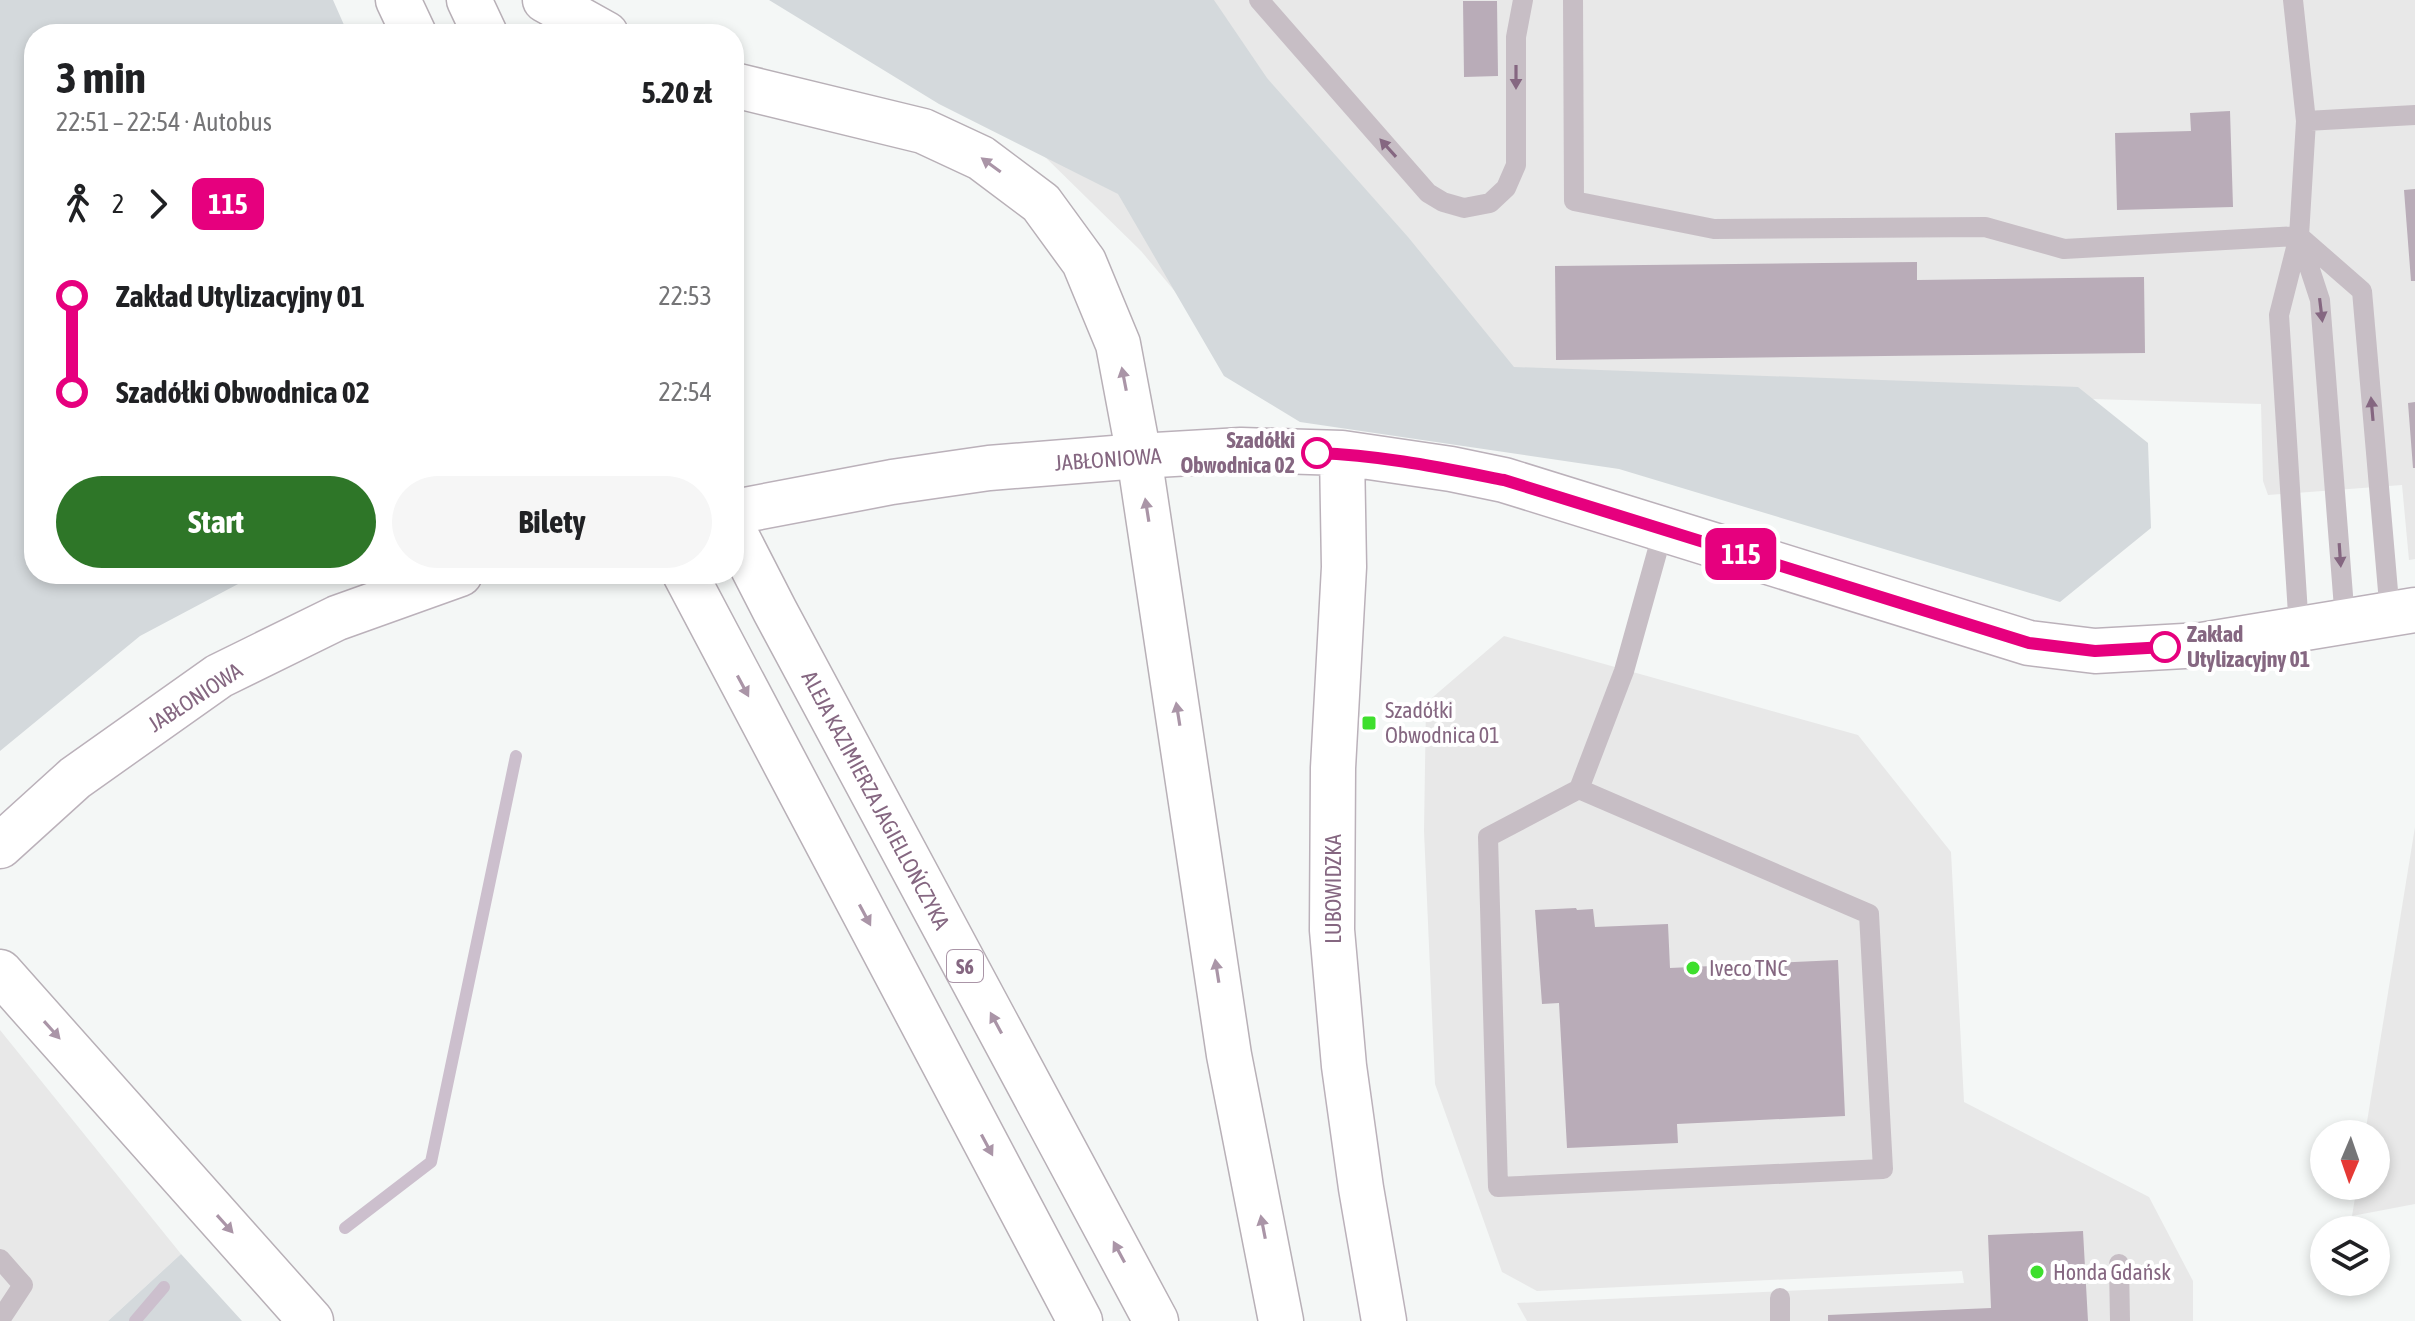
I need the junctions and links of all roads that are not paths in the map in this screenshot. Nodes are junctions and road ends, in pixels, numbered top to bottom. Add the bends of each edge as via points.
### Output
1 (398, 0) edge
2 (469, 0) edge
3 (545, 0) edge
4 (1259, 0) edge
5 (1523, 0) edge
6 (1573, 0) edge
7 (2293, 0) edge
8 (409, 24) edge
9 (480, 24) edge
10 (588, 24) edge
11 (744, 87) edge
12 (2415, 115) edge
13 (2306, 121) junction
14 (2299, 236) junction
15 (1342, 453) junction
16 (1139, 456) junction
17 (744, 510) edge
18 (1663, 531) junction
19 (744, 551) edge
20 (432, 584) edge
21 (690, 584) edge
22 (2403, 612) edge
23 (2345, 621) junction
24 (2299, 630) junction
25 (1579, 789) junction
26 (0, 846) edge
27 (0, 972) edge
28 (0, 1259) edge
29 (2119, 1264) dead end
30 (1780, 1298) dead end
31 (0, 1320) edge
32 (311, 1321) edge
33 (1080, 1321) edge
34 (1156, 1321) edge
35 (1281, 1321) edge
36 (1384, 1321) edge
37 (1780, 1321) edge
38 (2120, 1321) edge

1 - 8 main road
2 - 9 main road
3 - 10 main road
5 -> 4 lane via 1516,37 1516,165 1506,188 1490,203 1464,208 1428,193
6 - 14 lane via 1574,201 1714,229 1985,227 2064,249
7 - 13 lane
16 -> 11 main road via 1118,344 1084,262 1041,203 981,158 923,131
12 - 13 lane
13 - 14 lane
22 -> 14 lane via 2362,291
14 -> 23 lane via 2320,300
14 - 24 lane via 2279,315
15 - 16 main road, JABŁONIOWA via 1241,450
15 - 18 main road, JABŁONIOWA via 1504,480
15 - 36 main road, LUBOWIDZKA via 1344,576 1333,768 1332,930 1344,1066
16 - 17 main road, JABŁONIOWA via 989,468
35 -> 16 main road via 1229,1055
18 - 24 main road, JABŁONIOWA via 2029,643 2095,651 2202,645
18 - 25 lane via 1624,671
34 -> 19 main road, ALEJA KAZIMIERZA JAGIELLOŃCZYKA / S6
20 - 26 main road, JABŁONIOWA via 337,618 219,676 75,778
21 -> 33 main road
22 - 23 main road, JABŁONIOWA
23 - 24 main road, JABŁONIOWA
25 - 25 lane via 1488,837 1498,1187 1883,1169 1869,914
27 -> 32 main road
28 - 31 lane via 23,1285
29 - 38 lane
30 - 37 lane

